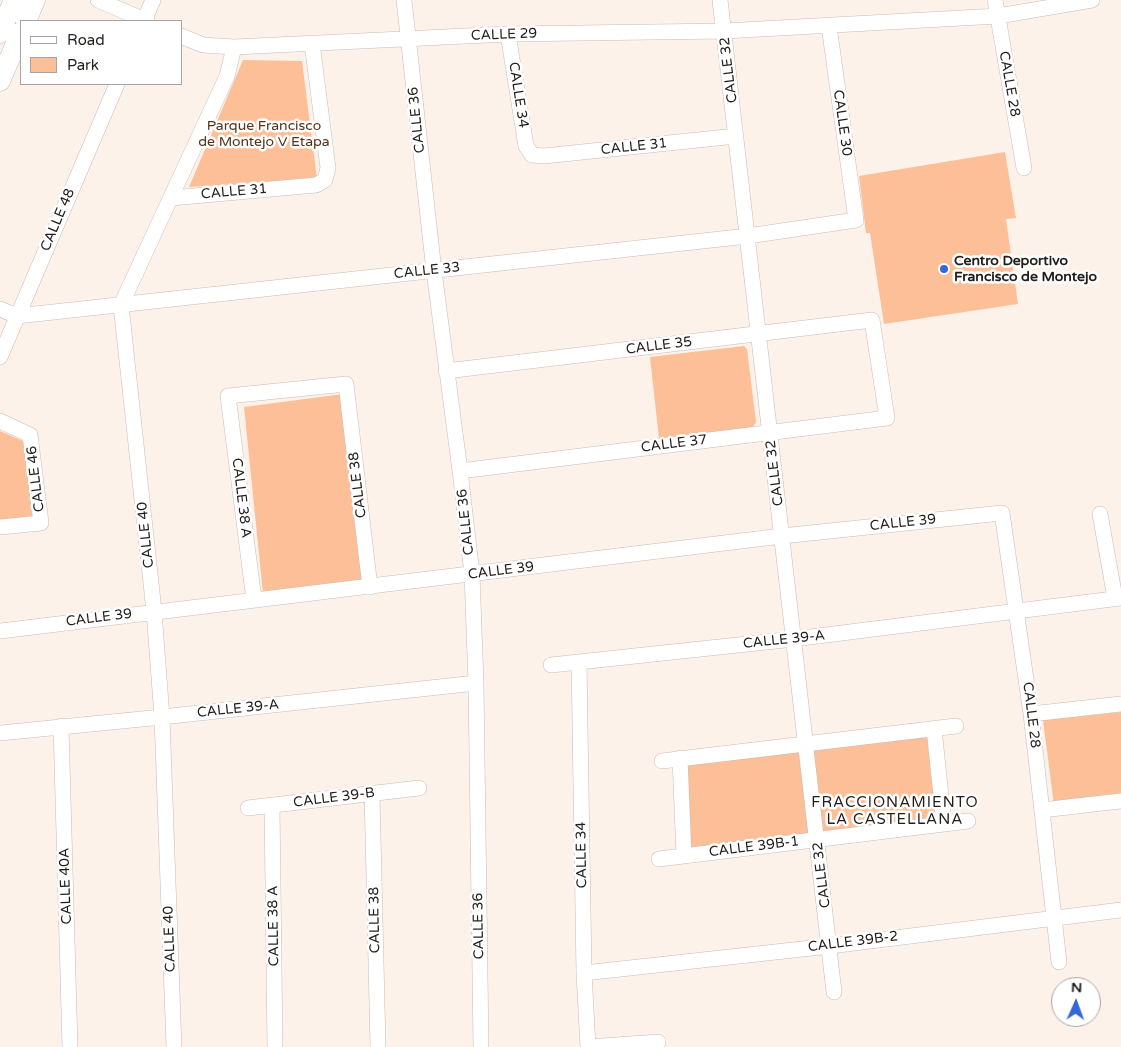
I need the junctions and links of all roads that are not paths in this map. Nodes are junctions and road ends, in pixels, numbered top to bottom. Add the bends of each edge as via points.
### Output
1 (14, 0) edge
2 (35, 0) edge
3 (98, 0) edge
4 (153, 0) edge
5 (404, 0) edge
6 (720, 0) edge
7 (995, 0) edge
8 (1092, 0) edge
9 (998, 16) junction
10 (26, 20) edge
11 (143, 20) edge
12 (145, 20) edge
13 (829, 26) junction
14 (724, 31) junction
15 (0, 33) edge
16 (20, 34) edge
17 (508, 34) junction
18 (182, 36) edge
19 (408, 38) junction
20 (312, 43) junction
21 (234, 47) junction
22 (0, 81) edge
23 (117, 85) edge
24 (736, 136) junction
25 (532, 155) joint
26 (1024, 168) dead end
27 (171, 198) junction
28 (856, 220) joint
29 (748, 236) junction
30 (434, 270) junction
31 (122, 305) junction
32 (0, 309) edge
33 (17, 316) junction
34 (759, 334) junction
35 (0, 357) edge
36 (446, 371) junction
37 (346, 384) joint
38 (887, 418) joint
39 (0, 421) edge
40 (770, 432) junction
41 (460, 471) junction
42 (1002, 513) joint
43 (1100, 514) dead end
44 (0, 527) edge
45 (782, 536) junction
46 (472, 574) junction
47 (370, 587) junction
48 (1118, 598) edge
49 (254, 600) junction
50 (154, 611) junction
51 (1017, 612) junction
52 (0, 631) edge
53 (794, 639) junction
54 (579, 662) junction
55 (551, 665) dead end
56 (476, 683) junction
57 (1121, 704) edge
58 (1031, 714) junction
59 (162, 717) junction
60 (61, 726) junction
61 (956, 726) dead end
62 (934, 729) junction
63 (0, 733) edge
64 (806, 744) junction
65 (680, 758) junction
66 (662, 761) dead end
67 (419, 788) dead end
68 (372, 793) junction
69 (1121, 801) edge
70 (272, 805) junction
71 (248, 808) dead end
72 (1042, 810) junction
73 (968, 821) dead end
74 (944, 824) junction
75 (818, 840) junction
76 (684, 856) junction
77 (659, 859) dead end
78 (1121, 910) edge
79 (1054, 917) junction
80 (830, 946) junction
81 (1059, 962) dead end
82 (584, 973) junction
83 (834, 992) dead end
84 (658, 1042) dead end
85 (70, 1047) edge
86 (174, 1047) edge
87 (275, 1047) edge
88 (378, 1047) edge
89 (481, 1047) edge
90 (588, 1047) edge

1 - 15 main road
2 - 10 main road
3 - 11 street
4 - 12 street
5 - 19 street, CALLE 36
6 - 14 street, CALLE 32
7 - 9 street, CALLE 28
8 - 9 street, CALLE 29
9 - 13 street, CALLE 29
9 - 26 street, CALLE 28
13 - 14 street, CALLE 29
13 - 28 street, CALLE 30
14 - 17 street, CALLE 29
14 - 24 street, CALLE 32
16 - 22 main road
17 - 19 street, CALLE 29
17 - 25 street, CALLE 34 via 526,146
18 - 21 street, CALLE 29 via 203,45
19 - 20 street, CALLE 29
19 - 30 street, CALLE 36
20 - 21 street, CALLE 29
20 - 27 street, CALLE 31 via 328,168 325,180 316,185
21 - 27 street via 227,76
23 - 33 street, CALLE 48
24 - 25 street, CALLE 31
24 - 29 street, CALLE 32
27 - 31 street
28 - 29 street, CALLE 33
29 - 30 street, CALLE 33
29 - 34 street, CALLE 32
30 - 31 street, CALLE 33
30 - 36 street, CALLE 36
31 - 33 street, CALLE 33
31 - 50 street, CALLE 40
32 - 33 street, CALLE 33
33 - 35 street, CALLE 48
34 - 36 street, CALLE 35
34 - 38 street, CALLE 35 via 872,320
34 - 40 street, CALLE 32
36 - 41 street, CALLE 36
37 - 47 street, CALLE 38
37 - 49 street, CALLE 38 A via 228,396
38 - 40 street, CALLE 37
39 - 44 street, CALLE 46 via 30,435 41,523
40 - 41 street, CALLE 37
40 - 45 street, CALLE 32
41 - 46 street, CALLE 36
42 - 45 street, CALLE 39
42 - 51 street, CALLE 28
43 - 48 street
45 - 46 street, CALLE 39
45 - 53 street, CALLE 32
46 - 47 street, CALLE 39
46 - 56 street, CALLE 36
47 - 49 street, CALLE 39
48 - 51 street, CALLE 39-A
49 - 50 street, CALLE 39
50 - 52 street, CALLE 39
50 - 59 street, CALLE 40
51 - 53 street, CALLE 39-A
51 - 58 street, CALLE 28
53 - 54 street, CALLE 39-A
53 - 64 street, CALLE 32
54 - 55 street, CALLE 39-A
54 - 82 street, CALLE 34
56 - 59 street, CALLE 39-A
56 - 89 street, CALLE 36
57 - 58 street
58 - 72 street, CALLE 28
59 - 60 street, CALLE 39-A
59 - 86 street, CALLE 40
60 - 63 street, CALLE 39-A
60 - 85 street, CALLE 40A
61 - 62 street
62 - 64 street
62 - 74 street
64 - 65 street
64 - 75 street, CALLE 32
65 - 66 street
65 - 76 street
67 - 68 street, CALLE 39-B
68 - 70 street, CALLE 39-B
68 - 88 street, CALLE 38
69 - 72 street
70 - 71 street, CALLE 39-B
70 - 87 street, CALLE 38 A
72 - 79 street, CALLE 28
73 - 74 street, CALLE 39B-1
74 - 75 street, CALLE 39B-1
75 - 76 street, CALLE 39B-1
75 - 80 street, CALLE 32
76 - 77 street, CALLE 39B-1
78 - 79 street, CALLE 39B-2
79 - 80 street, CALLE 39B-2
79 - 81 street, CALLE 28
80 - 82 street, CALLE 39B-2
80 - 83 street, CALLE 32
82 - 90 street, CALLE 34
84 - 90 street

